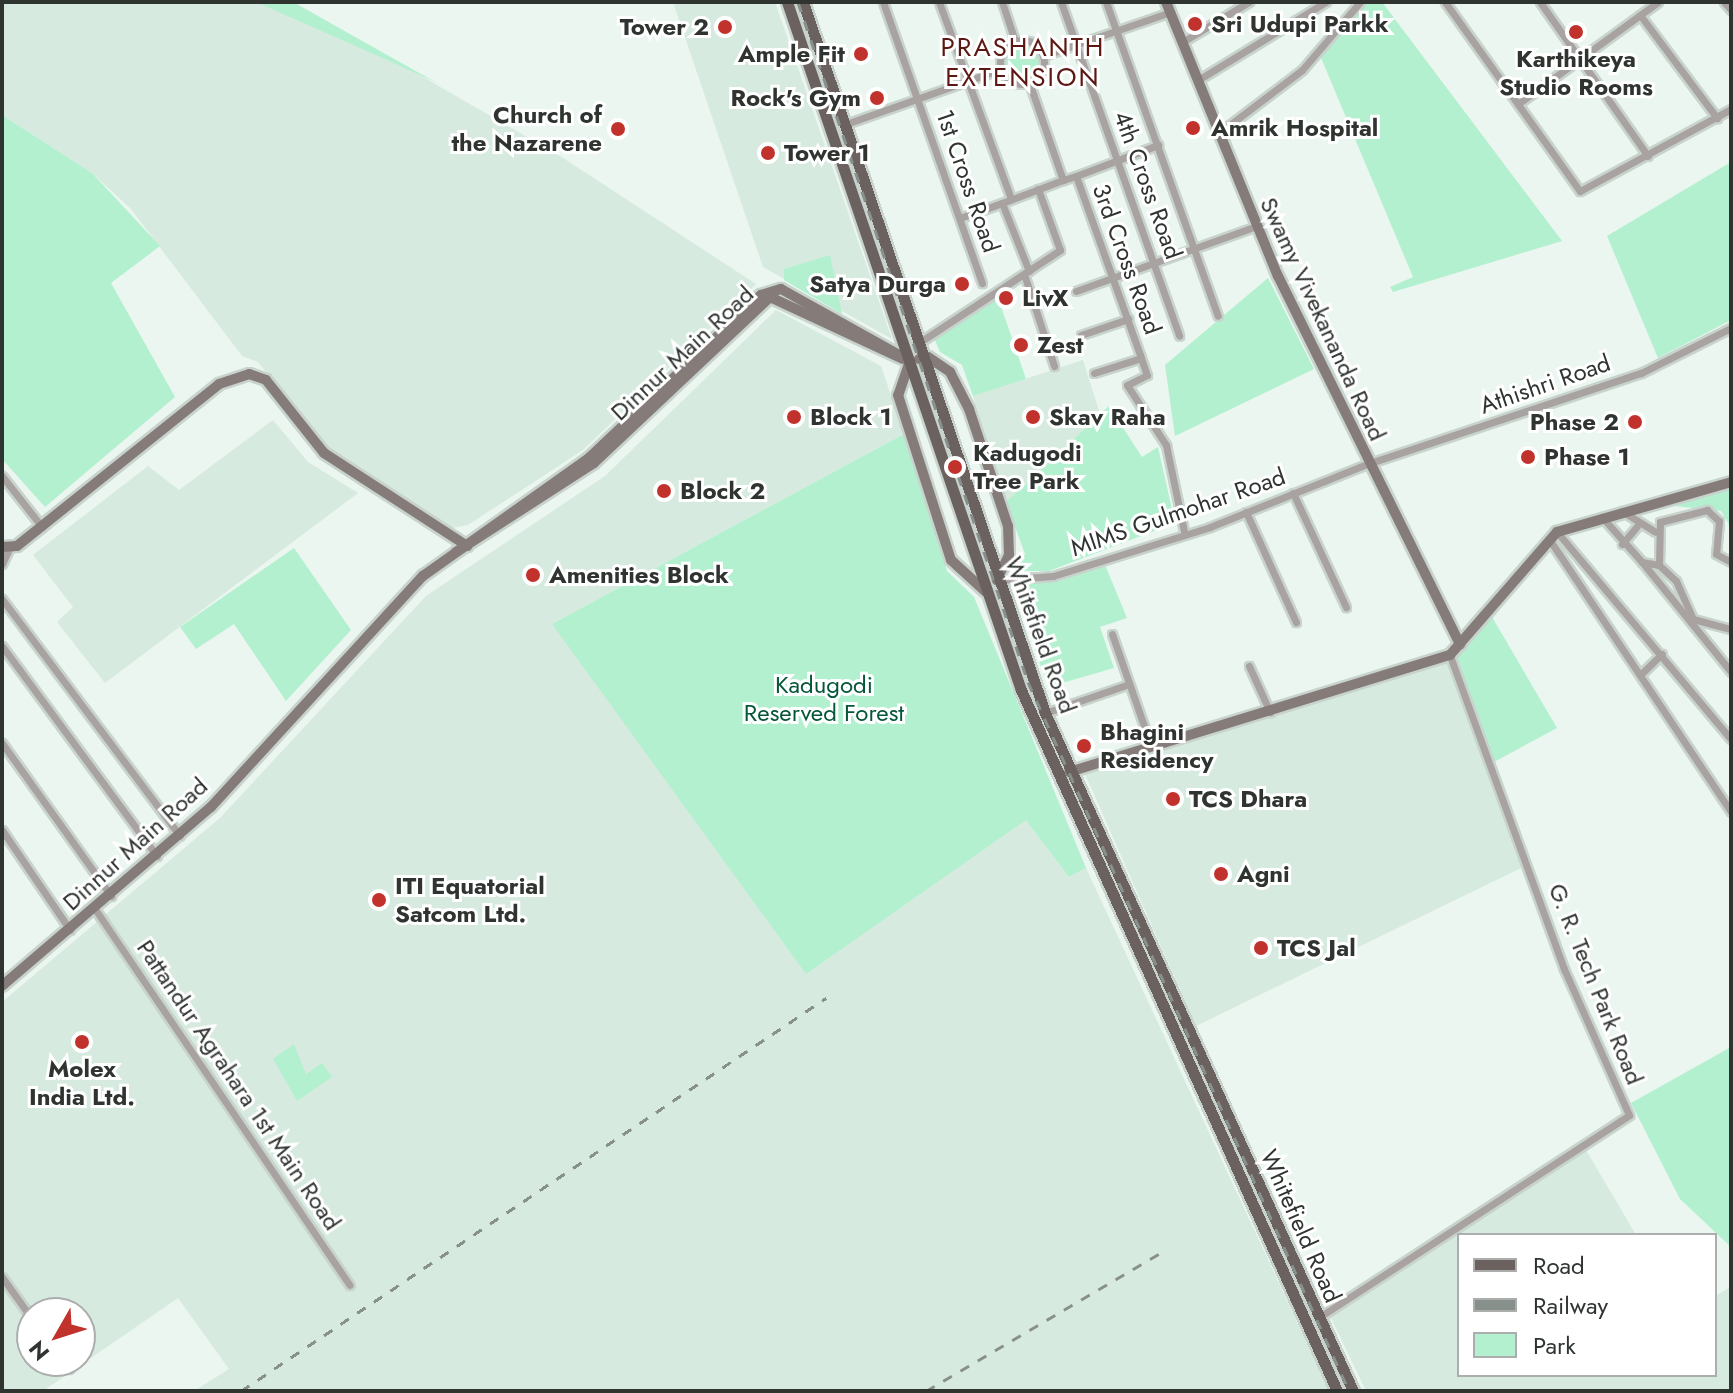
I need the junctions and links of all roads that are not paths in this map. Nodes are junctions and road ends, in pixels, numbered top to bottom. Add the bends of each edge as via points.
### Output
1 (803, 2) edge
2 (883, 2) edge
3 (939, 2) edge
4 (1002, 2) edge
5 (1061, 2) edge
6 (1106, 2) edge
7 (1249, 2) edge
8 (1326, 2) edge
9 (1360, 2) edge
10 (1445, 2) edge
11 (1540, 2) edge
12 (1658, 2) edge
13 (1724, 2) edge
14 (790, 3) edge
15 (1168, 7) edge
16 (1731, 10) edge
17 (1640, 15) junction
18 (1117, 31) junction
19 (1015, 41) junction
20 (1184, 41) junction
21 (1076, 44) junction
22 (1043, 56) junction
23 (1582, 58) junction
24 (1001, 69) junction
25 (1198, 80) junction
26 (968, 81) junction
27 (1029, 82) junction
28 (918, 99) junction
29 (1518, 104) junction
30 (1731, 109) edge
31 (1717, 118) junction
32 (846, 124) junction
33 (1219, 133) junction
34 (1158, 145) junction
35 (1648, 156) junction
36 (1118, 160) junction
37 (1076, 176) junction
38 (1063, 180) junction
39 (1038, 189) junction
40 (1011, 199) junction
41 (1002, 203) junction
42 (960, 218) junction
43 (1257, 226) junction
44 (1195, 248) junction
45 (1155, 263) junction
46 (1027, 272) junction
47 (1113, 278) junction
48 (982, 283) dead end
49 (1076, 291) dead end
50 (1218, 316) dead end
51 (1128, 319) junction
52 (1731, 328) edge
53 (1081, 335) dead end
54 (1179, 336) dead end
55 (923, 340) junction
56 (928, 357) junction
57 (1141, 358) junction
58 (910, 361) junction
59 (1054, 366) dead end
60 (1094, 373) dead end
61 (1367, 464) junction
62 (2, 476) edge
63 (1731, 482) edge
64 (1293, 493) junction
65 (1622, 511) junction
66 (1246, 512) junction
67 (1602, 517) junction
68 (1637, 526) junction
69 (42, 527) junction
70 (1184, 531) junction
71 (1655, 532) junction
72 (1553, 536) junction
73 (1622, 544) junction
74 (466, 545) junction
75 (5, 548) edge
76 (1642, 562) junction
77 (1731, 562) edge
78 (2, 564) edge
79 (1659, 565) junction
80 (997, 580) junction
81 (986, 592) junction
82 (2, 599) edge
83 (1346, 607) dead end
84 (1296, 622) dead end
85 (1731, 629) edge
86 (1112, 634) dead end
87 (1460, 644) junction
88 (2, 646) edge
89 (1662, 654) junction
90 (1450, 655) junction
91 (1249, 666) dead end
92 (1731, 672) edge
93 (1641, 674) junction
94 (1129, 684) junction
95 (1270, 712) junction
96 (1045, 713) junction
97 (1731, 739) edge
98 (2, 743) edge
99 (1151, 746) junction
100 (1069, 772) junction
101 (1731, 812) edge
102 (2, 830) edge
103 (180, 836) junction
104 (157, 856) junction
105 (111, 896) junction
106 (95, 909) junction
107 (70, 930) junction
108 (2, 986) edge
109 (2, 1277) edge
110 (350, 1285) dead end
111 (16, 1297) edge
112 (1318, 1318) junction
113 (1337, 1391) edge
114 (1353, 1391) edge

1 - 32 main road, Whitefield Road
2 - 28 street, 1st Cross Road
3 - 26 street
4 - 19 street
5 - 21 street, 4th Cross Road
6 - 18 street
7 - 20 street
8 - 25 street
9 - 33 street via 1302,70
10 - 29 street
11 - 23 street
12 - 17 street
13 - 16 street
14 - 58 main road, Whitefield Road
15 - 18 street
15 - 20 street, Swamy Vivekananda Road
17 - 23 street
17 - 31 street
18 - 21 street
18 - 34 street
19 - 22 street via 1033,43
19 - 24 street via 1002,51
20 - 25 street, Swamy Vivekananda Road
21 - 22 street
21 - 36 street, 4th Cross Road
22 - 27 street via 1041,72
23 - 29 street
23 - 35 street
24 - 26 street
24 - 27 street via 1013,82
25 - 33 street, Swamy Vivekananda Road
26 - 28 street
26 - 40 street
27 - 38 street, 3rd Cross Road
28 - 32 street
28 - 42 street, 1st Cross Road
29 - 35 street via 1580,191
30 - 31 street
31 - 35 street
32 - 55 main road, Whitefield Road
33 - 43 street, Swamy Vivekananda Road
34 - 36 street
34 - 44 street
36 - 37 street
36 - 45 street, 4th Cross Road
37 - 38 street, 3rd Cross Road
37 - 47 street, 3rd Cross Road
38 - 39 street
39 - 40 street
39 - 46 street via 1060,250
40 - 41 street
41 - 42 street
41 - 46 street
42 - 48 street, 1st Cross Road
43 - 44 street
43 - 61 street, Swamy Vivekananda Road
44 - 45 street
44 - 50 street
45 - 47 street
45 - 54 street, 4th Cross Road
46 - 55 street
46 - 59 street
47 - 49 street
47 - 51 street, 3rd Cross Road
51 - 53 street
51 - 57 street, 3rd Cross Road
52 - 61 street, Athishri Road via 1641,373
55 - 56 main road, Whitefield Road
56 - 58 street
56 - 80 main road, Whitefield Road
56 - 80 street via 962,388 1008,526 1009,555
57 - 60 street
57 - 70 street, 3rd Cross Road via 1147,375 1127,385 1166,445
58 - 74 street, Dinnur Main Road via 883,355 770,297 594,463
58 - 81 main road, Whitefield Road
58 - 81 street via 898,395 951,560
61 - 64 street, MIMS Gulmohar Road
61 - 87 street, Swamy Vivekananda Road
62 - 69 street
63 - 65 street
64 - 66 street, MIMS Gulmohar Road
64 - 83 street
65 - 67 street
65 - 68 street
66 - 70 street, MIMS Gulmohar Road
66 - 84 street
67 - 72 street
67 - 73 street
68 - 71 street
68 - 73 street
69 - 74 street via 219,384 249,374 266,380 324,453
69 - 75 street
70 - 80 street, MIMS Gulmohar Road via 1081,569
71 - 77 street via 1671,515 1707,510 1719,521 1718,557
71 - 79 street
72 - 87 street
72 - 89 street
72 - 93 street
73 - 76 street
74 - 103 street, Dinnur Main Road via 408,590
75 - 78 street
76 - 79 street
76 - 92 street
79 - 85 street via 1679,586 1693,619
80 - 96 main road, Whitefield Road
81 - 113 main road, Whitefield Road via 1058,777
82 - 103 street
86 - 94 street
87 - 90 street
88 - 104 street
89 - 93 street
89 - 97 street
90 - 95 street
90 - 112 street, G. R. Tech Park Road via 1564,969 1629,1115
91 - 95 street
93 - 101 street
94 - 96 street
94 - 99 street
95 - 99 street
96 - 100 main road, Whitefield Road
98 - 105 street
99 - 100 street
100 - 112 main road, Whitefield Road
102 - 107 street
103 - 104 street, Dinnur Main Road
104 - 105 street, Dinnur Main Road
105 - 106 street, Dinnur Main Road
106 - 107 street, Dinnur Main Road
106 - 110 street, Pattandur Agrahara 1st Main Road
107 - 108 street, Dinnur Main Road
109 - 111 street
112 - 114 main road, Whitefield Road

